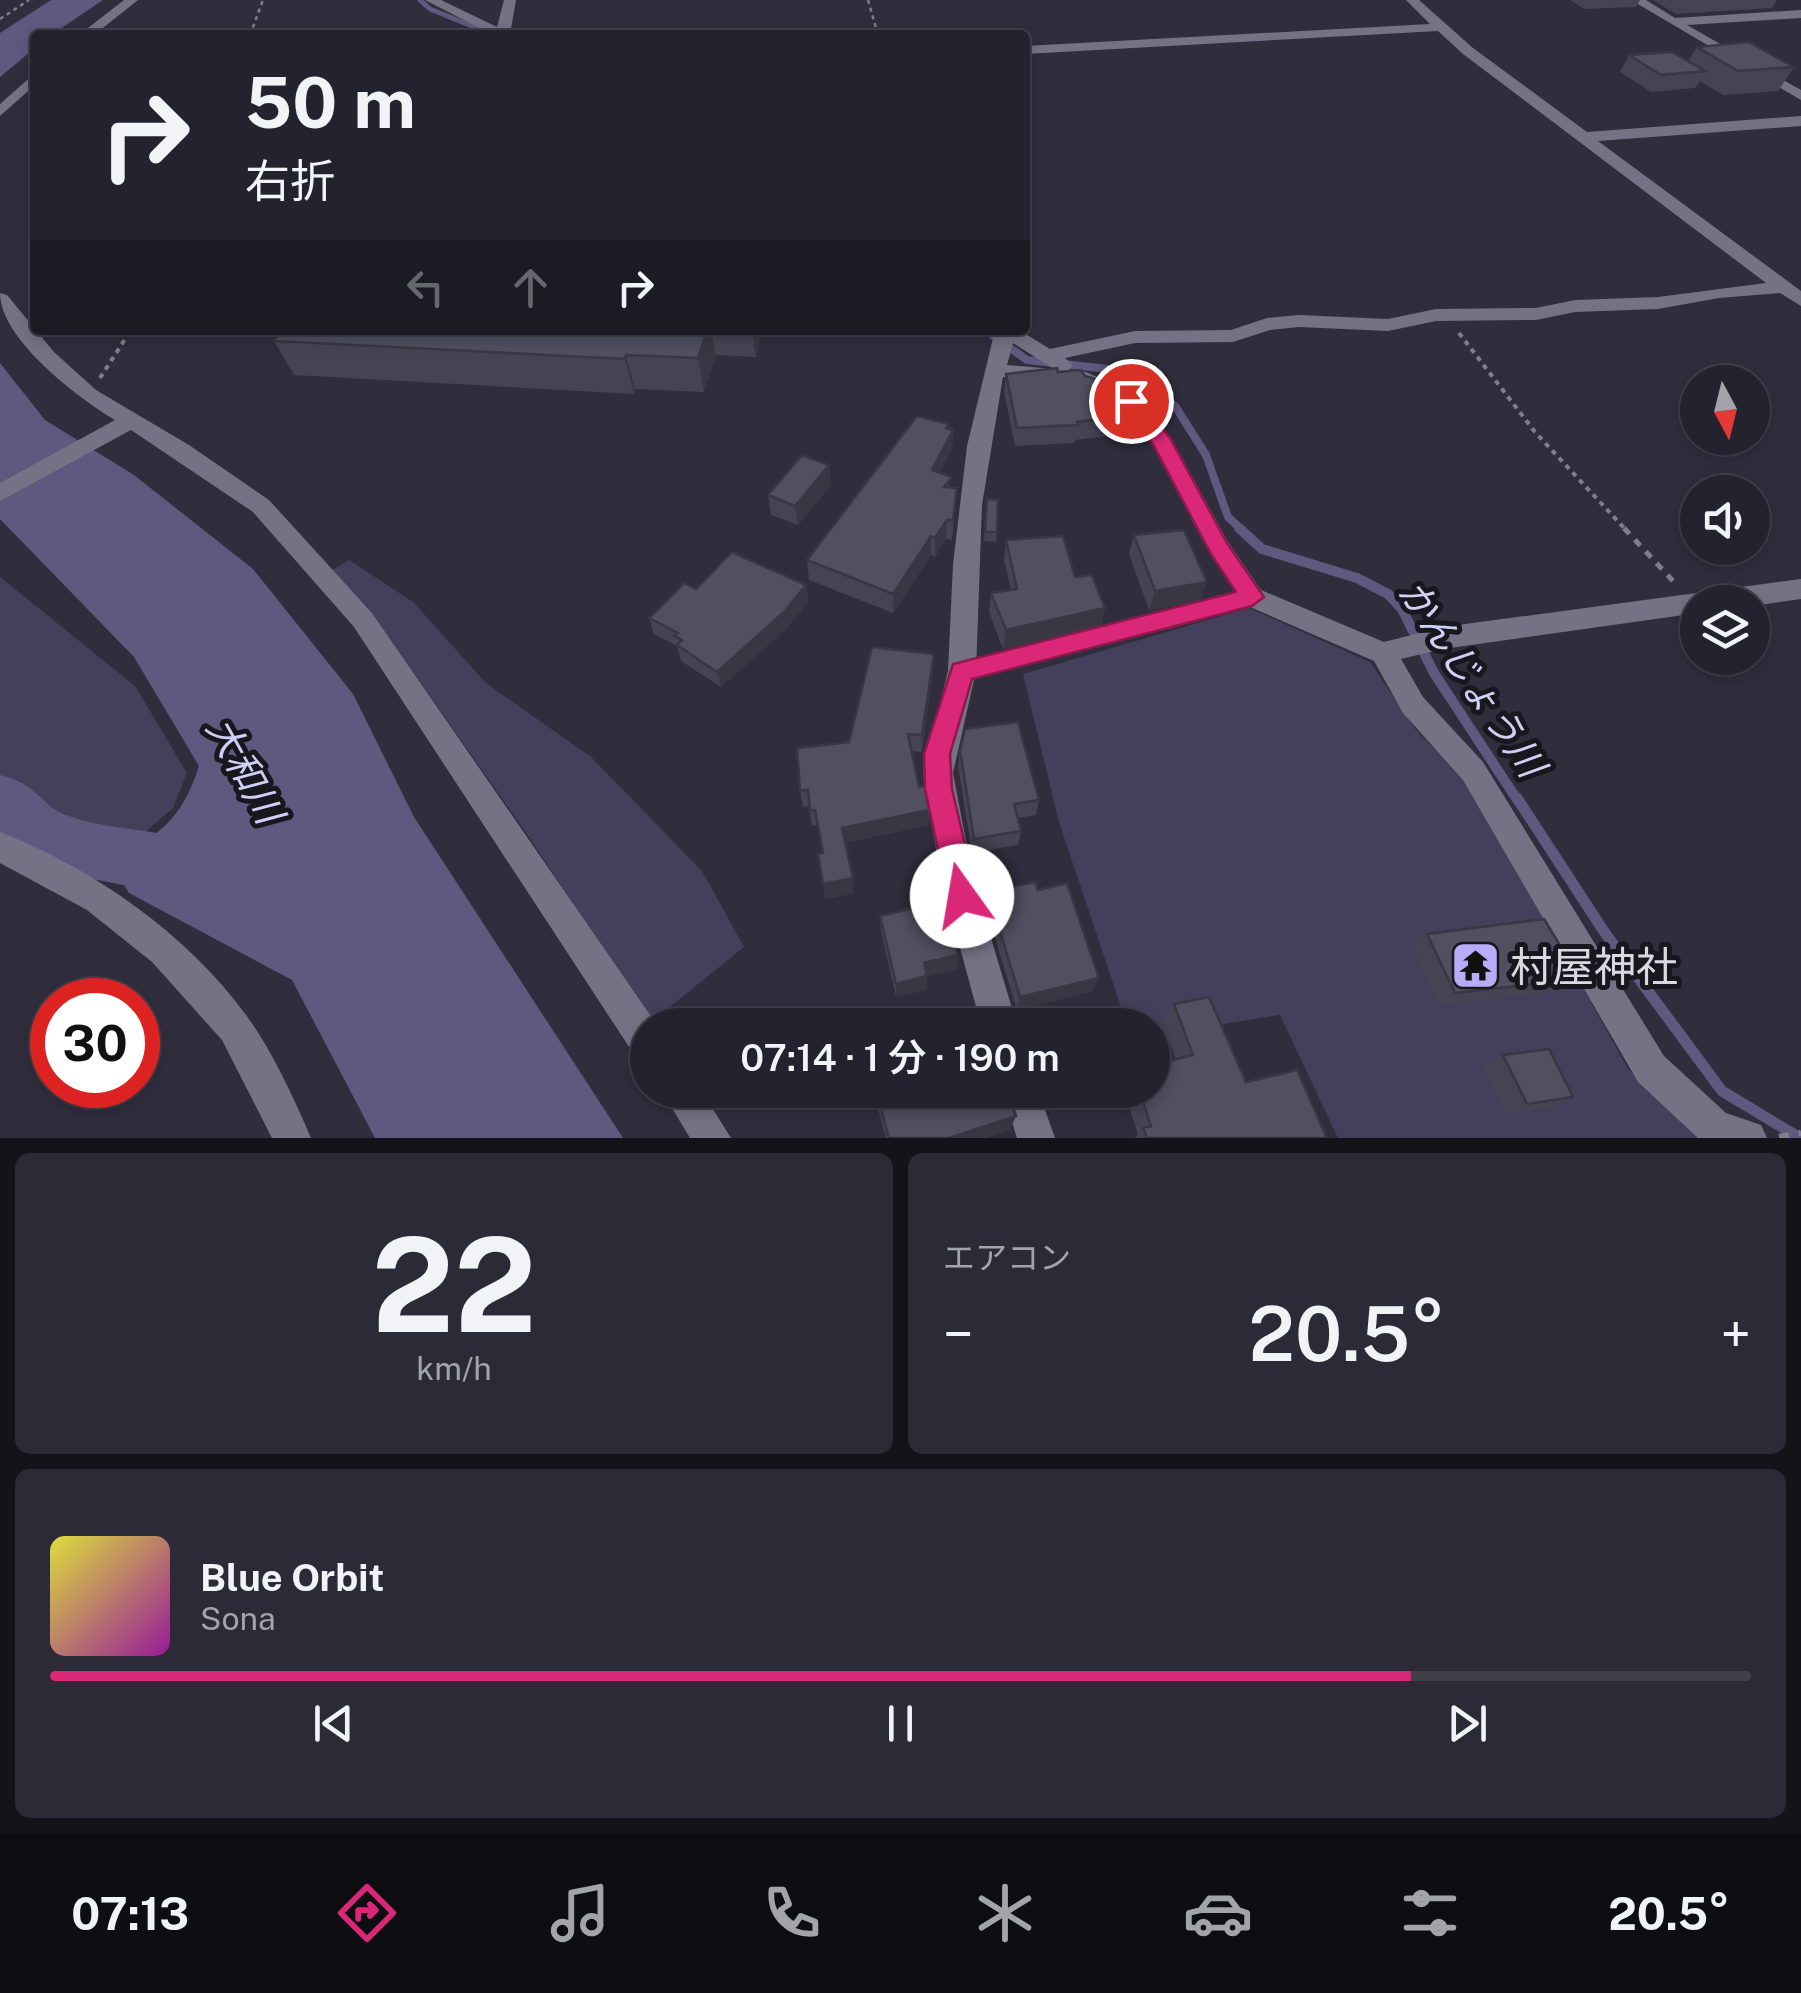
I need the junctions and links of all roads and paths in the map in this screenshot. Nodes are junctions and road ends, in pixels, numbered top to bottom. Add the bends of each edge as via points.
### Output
1 (29, 0) edge
2 (132, 0) edge
3 (264, 0) edge
4 (431, 0) edge
5 (510, 0) edge
6 (868, 0) edge
7 (1412, 0) edge
8 (1636, 0) edge
9 (1801, 14) edge
10 (0, 19) edge
11 (1673, 22) junction
12 (1440, 28) junction
13 (93, 30) edge
14 (252, 30) edge
15 (494, 30) edge
16 (503, 30) edge
17 (877, 30) edge
18 (1030, 50) edge
19 (30, 82) edge
20 (1801, 96) edge
21 (0, 112) edge
22 (1801, 122) edge
23 (1587, 137) junction
24 (1783, 287) junction
25 (0, 299) edge
26 (1801, 300) edge
27 (1444, 315) junction
28 (128, 335) edge
29 (1005, 335) edge
30 (1013, 335) edge
31 (1050, 355) junction
32 (993, 370) junction
33 (1079, 377) junction
34 (88, 395) junction
35 (123, 425) junction
36 (0, 493) edge
37 (1680, 588) edge
38 (1801, 589) edge
39 (1770, 593) edge
40 (1252, 597) junction
41 (1680, 604) edge
42 (1383, 654) junction
43 (962, 672) junction
44 (0, 848) edge
45 (994, 1008) edge
46 (630, 1016) edge
47 (691, 1108) edge
48 (1026, 1108) edge
49 (1801, 1133) edge
50 (292, 1138) edge
51 (712, 1138) edge
52 (1036, 1138) edge
53 (1748, 1138) edge
54 (1772, 1138) edge

1 - 10 path
2 - 13 street
3 - 14 path
4 - 15 street
5 - 16 street
6 - 17 path
7 - 12 street
8 - 11 street
9 - 11 street
11 - 20 street
12 - 18 street
12 - 23 street
19 - 21 street
22 - 23 street
23 - 24 street
24 - 26 street
24 - 27 street via 1536,314
25 - 34 street
27 - 31 street via 1388,326 1299,320 1232,336 1135,338
27 - 37 path via 1535,432
28 - 34 path
29 - 32 street
30 - 31 street
31 - 33 street
32 - 33 street
32 - 43 street via 977,442
33 - 40 street via 1131,401 1163,443
34 - 35 street
35 - 36 street
35 - 46 street via 181,450 261,506 363,620
38 - 39 street
40 - 42 street
40 - 43 lane
41 - 42 street via 1443,638
42 - 53 street via 1413,705 1473,771 1651,1069 1715,1128
43 - 45 street via 937,754 938,789
44 - 50 street via 98,899 164,950 234,1028
47 - 51 street
48 - 52 street
49 - 54 path

